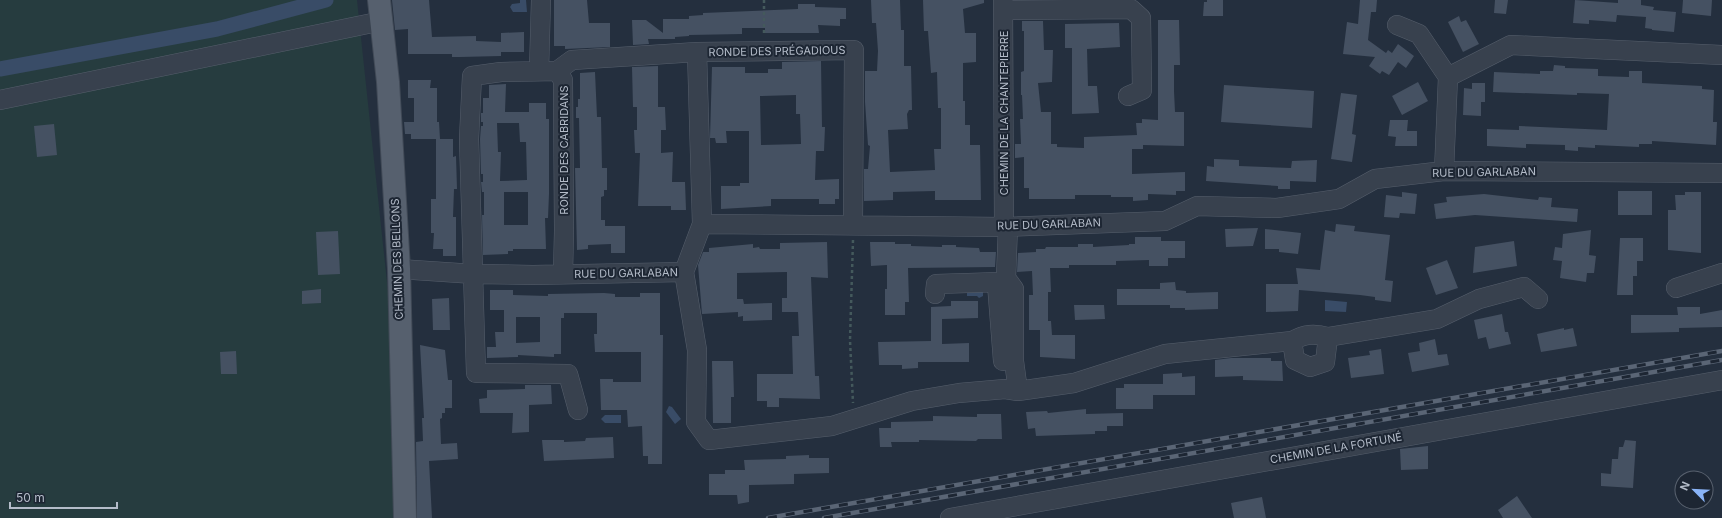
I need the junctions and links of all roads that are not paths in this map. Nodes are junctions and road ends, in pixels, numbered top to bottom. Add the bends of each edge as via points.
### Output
1 (379, 0) edge
2 (541, 0) edge
3 (1003, 5) edge
4 (382, 21) junction
5 (1397, 25) dead end
6 (697, 52) junction
7 (1722, 55) edge
8 (548, 71) junction
9 (1448, 77) junction
10 (1128, 96) dead end
11 (0, 100) edge
12 (1444, 171) junction
13 (1722, 173) edge
14 (702, 224) junction
15 (853, 224) junction
16 (1006, 226) junction
17 (399, 269) junction
18 (684, 272) junction
19 (1722, 273) edge
20 (474, 274) junction
21 (563, 274) junction
22 (1003, 280) junction
23 (1676, 288) dead end
24 (935, 294) dead end
25 (1538, 299) dead end
26 (1328, 337) junction
27 (1292, 341) junction
28 (1722, 380) edge
29 (1011, 390) junction
30 (578, 410) dead end
31 (405, 518) edge
32 (950, 518) edge

1 - 4 main road, CHEMIN DES BELLONS
2 - 8 street
3 - 10 street via 1131,9 1141,18 1142,90
3 - 16 street, CHEMIN DE LA CHANTEPIERRE
4 - 11 street
4 - 17 main road, CHEMIN DES BELLONS
5 - 9 street via 1419,34
6 - 8 street via 572,60
6 - 14 street, RONDE DES PRÉGADIOUS
6 - 15 street, RONDE DES PRÉGADIOUS via 854,50
7 - 9 street via 1511,45
8 - 20 street via 501,72 472,76 469,139
8 - 21 street, RONDE DES CABRIDANS via 563,80
9 - 12 street
12 - 13 street, RUE DU GARLABAN
12 - 16 street, RUE DU GARLABAN via 1375,179 1339,198 1277,208 1197,206 1165,221
14 - 15 street, RUE DU GARLABAN
14 - 18 street, RUE DU GARLABAN
15 - 16 street, RUE DU GARLABAN
16 - 22 street, CHEMIN DE LA CHANTEPIERRE
17 - 20 street, RUE DU GARLABAN
17 - 31 main road, CHEMIN DES BELLONS
18 - 21 street, RUE DU GARLABAN
18 - 29 street via 697,350 696,422 709,440 832,426 912,401 959,393
19 - 23 street
20 - 21 street, RUE DU GARLABAN
20 - 30 street via 476,373 568,374
22 - 24 street via 936,284
22 - 29 street via 1014,289 1014,361
25 - 26 street via 1524,287 1479,299 1437,319
26 - 27 street via 1316,333 1303,335
26 - 27 street via 1325,362 1310,366 1296,360
27 - 29 street via 1165,354 1074,383
28 - 32 street, CHEMIN DE LA FORTUNÉ

